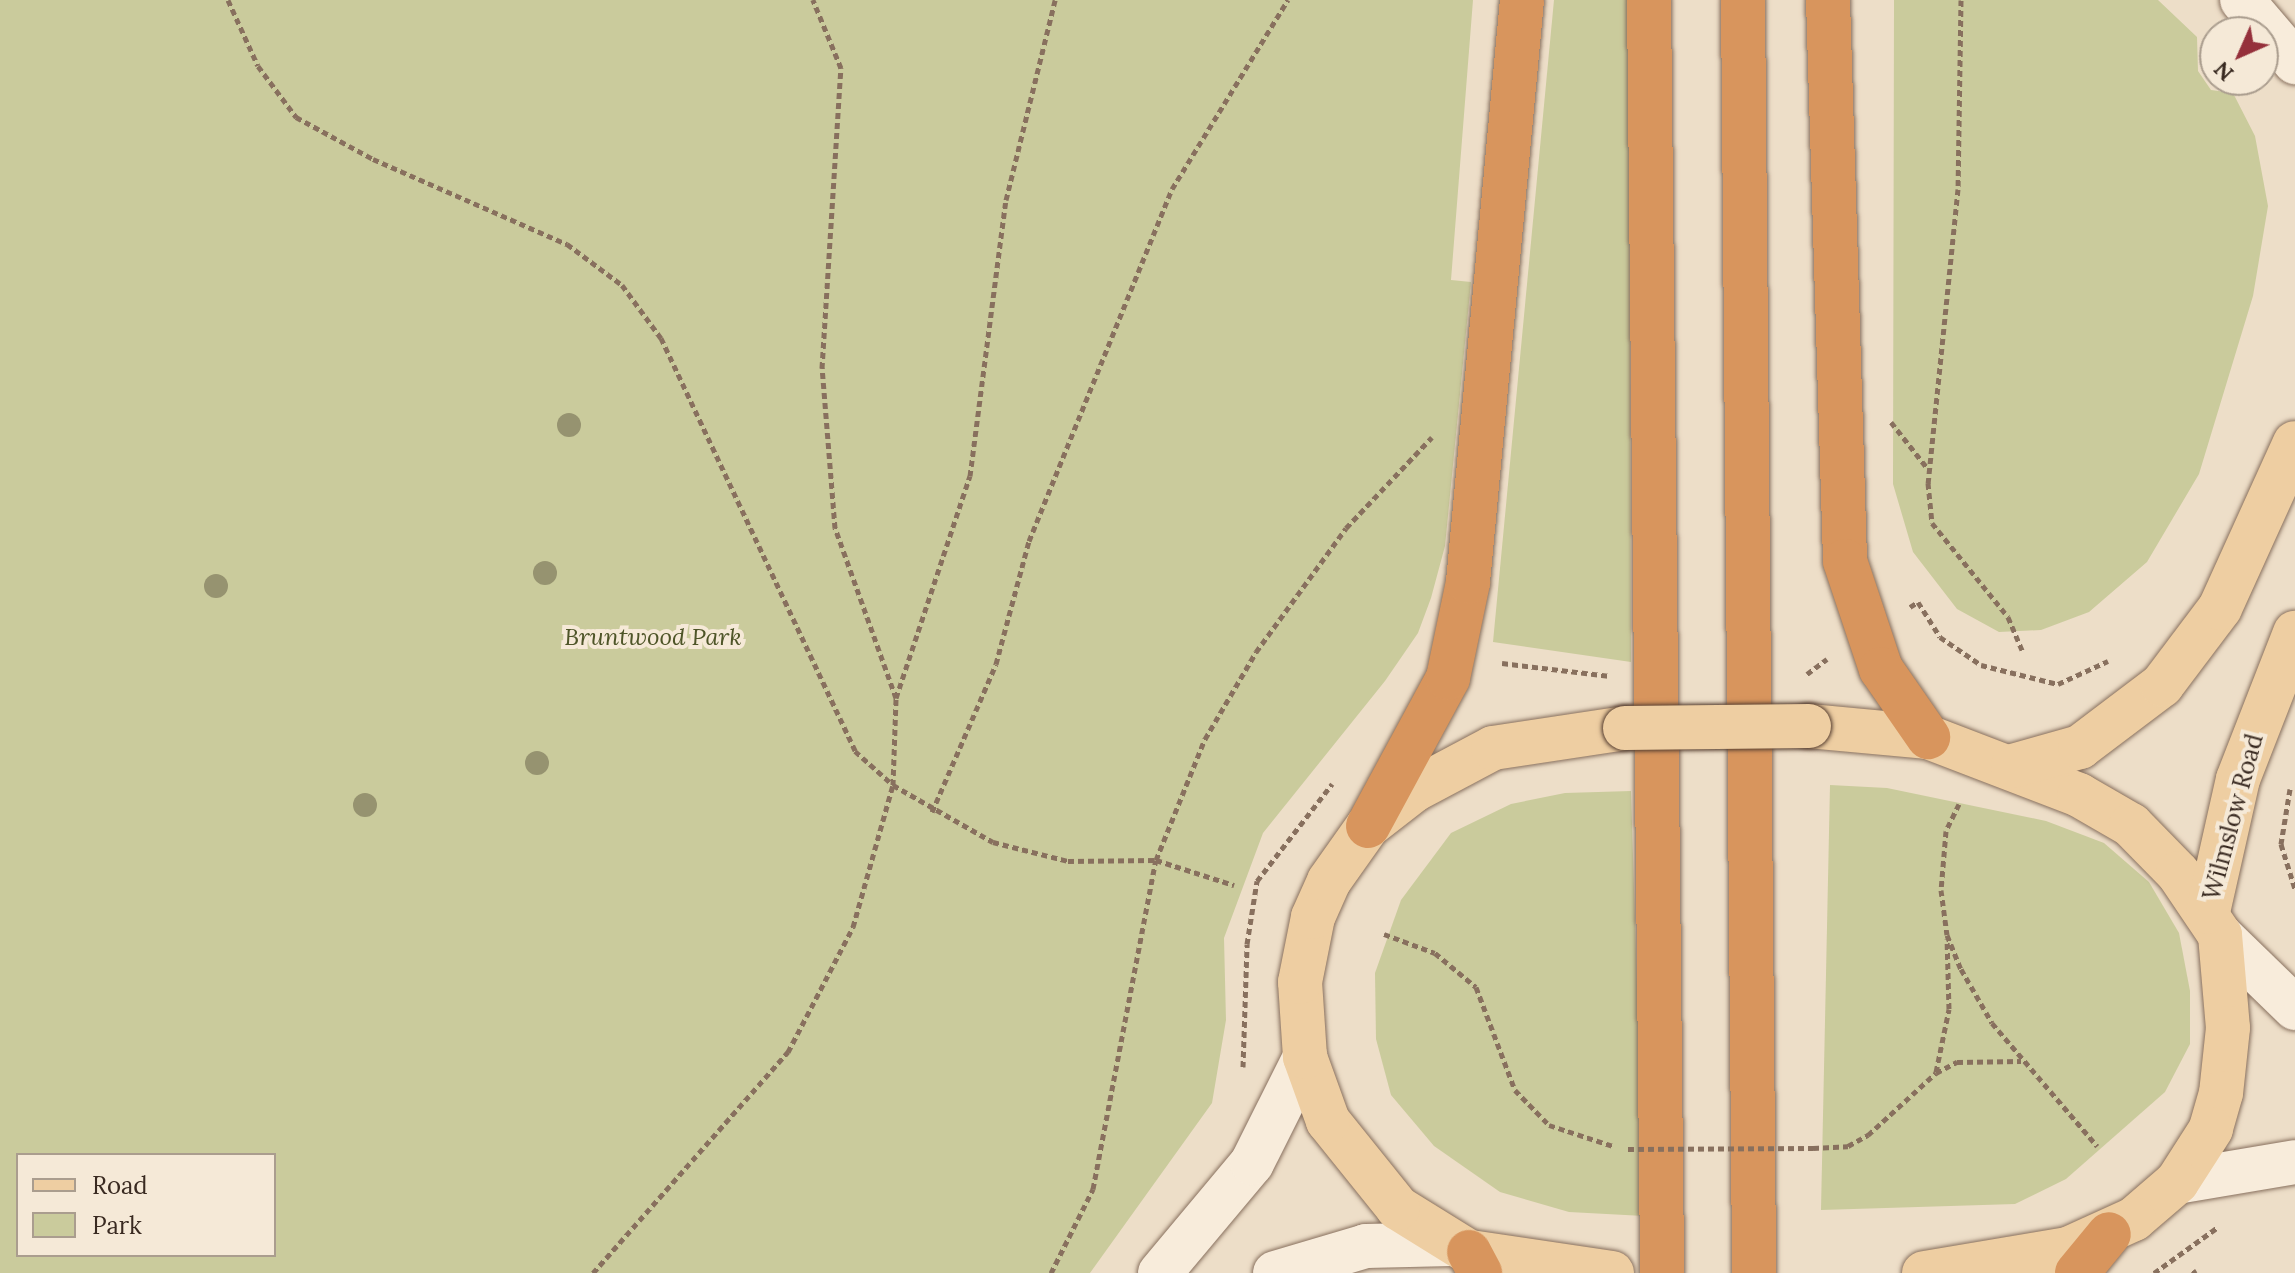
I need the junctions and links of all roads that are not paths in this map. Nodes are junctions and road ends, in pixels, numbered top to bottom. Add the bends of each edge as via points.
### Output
1 (1522, 0) edge
2 (1649, 0) edge
3 (1743, 0) edge
4 (1828, 0) edge
5 (2242, 0) edge
6 (2295, 62) edge
7 (2295, 443) edge
8 (2295, 633) edge
9 (1928, 737) junction
10 (2013, 766) junction
11 (1368, 826) junction
12 (2214, 924) junction
13 (2295, 1008) edge
14 (1305, 1057) junction
15 (2295, 1162) edge
16 (2177, 1182) junction
17 (2109, 1234) junction
18 (1467, 1257) edge
19 (1160, 1273) edge
20 (1275, 1273) edge
21 (1612, 1273) edge
22 (1662, 1273) edge
23 (1754, 1273) edge
24 (1924, 1273) edge
25 (2077, 1273) edge

1 - 11 highway via 1468,582 1448,678
2 - 22 highway
3 - 23 highway
4 - 9 highway via 1845,561 1881,669
5 - 6 street
7 - 10 main road via 2220,608 2162,685 2080,747
8 - 12 main road, Wilmslow Road via 2238,779
9 - 10 main road
9 - 11 main road, bridge via 1809,726 1625,728 1493,748 1414,790
10 - 12 main road via 2131,825
11 - 14 main road via 1329,881 1313,917 1300,982
12 - 13 street
12 - 16 main road, Wilmslow Road via 2228,1028 2221,1093 2211,1129
14 - 18 main road via 1328,1121 1347,1153 1398,1208
14 - 19 street via 1252,1163
15 - 16 street
16 - 17 main road, Wilmslow Road
17 - 24 main road via 2024,1260
17 - 25 highway
18 - 20 street via 1366,1246
18 - 21 main road

